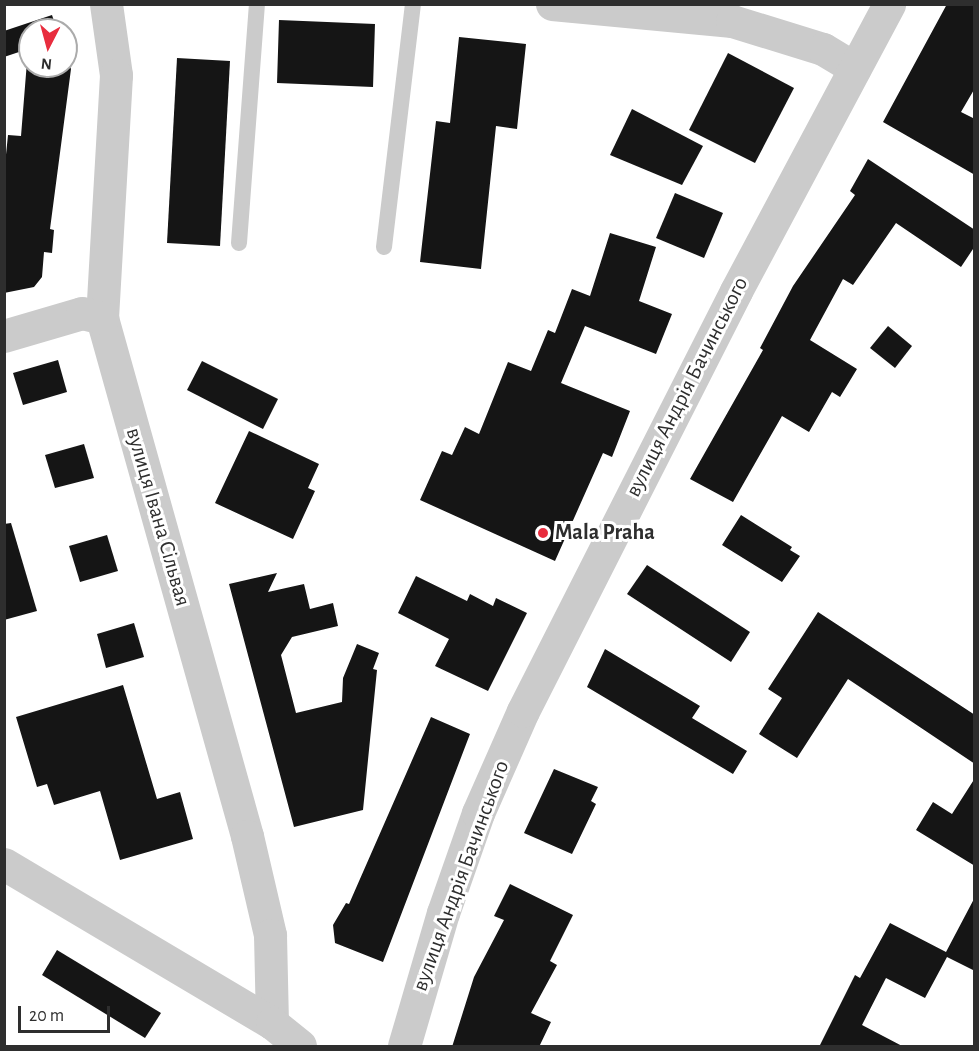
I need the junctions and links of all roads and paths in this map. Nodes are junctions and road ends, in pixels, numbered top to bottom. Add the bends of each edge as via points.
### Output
1 (106, 4) edge
2 (257, 4) edge
3 (413, 4) edge
4 (552, 4) edge
5 (889, 4) edge
6 (855, 68) junction
7 (239, 243) dead end
8 (384, 247) dead end
9 (102, 318) junction
10 (4, 336) edge
11 (4, 864) edge
12 (272, 1023) junction
13 (300, 1047) edge
14 (404, 1047) edge

1 - 9 street, вулиця Івана Сільвая via 116,75
2 - 7 lane
3 - 8 lane
4 - 6 street via 732,21 823,49
5 - 6 street, вулиця Андрія Бачинського
6 - 14 street, вулиця Андрія Бачинського via 725,313 523,711 466,846
9 - 10 street via 82,313
9 - 12 street, вулиця Івана Сільвая via 247,836 270,935
11 - 12 street
12 - 13 street

